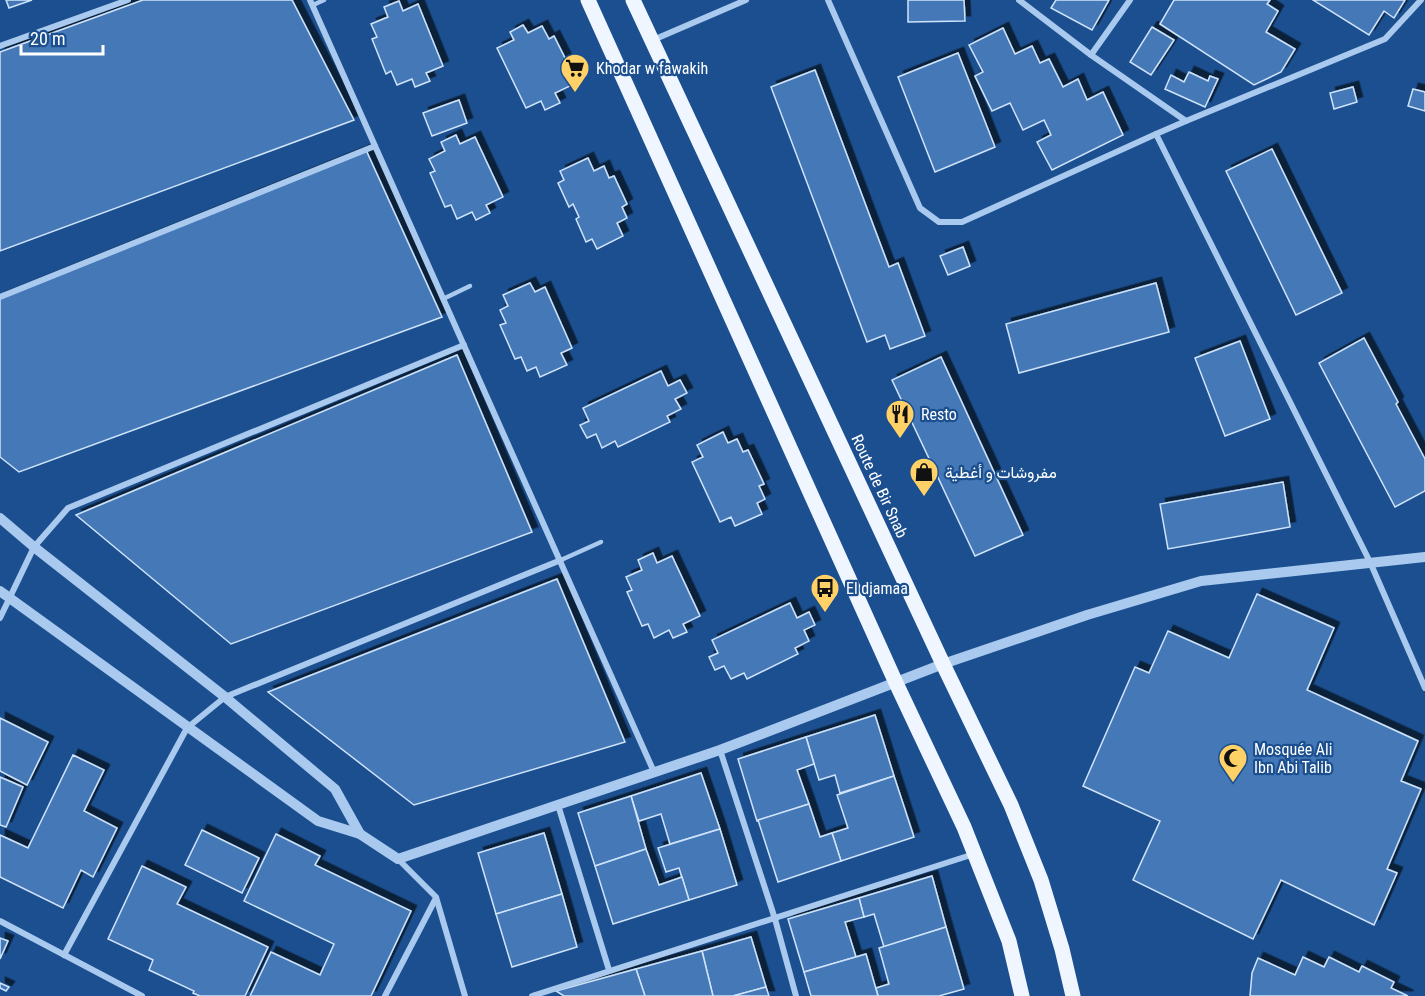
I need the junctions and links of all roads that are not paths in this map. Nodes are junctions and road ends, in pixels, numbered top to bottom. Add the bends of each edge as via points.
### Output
1 (128, 0) edge
2 (324, 0) edge
3 (588, 0) edge
4 (633, 0) edge
5 (747, 0) edge
6 (828, 0) edge
7 (1019, 0) edge
8 (1130, 0) edge
9 (1421, 0) edge
10 (312, 3) edge
11 (652, 40) junction
12 (0, 46) edge
13 (1091, 55) junction
14 (1186, 121) junction
15 (1156, 134) junction
16 (375, 146) junction
17 (470, 286) dead end
18 (0, 297) edge
19 (443, 299) junction
20 (464, 345) junction
21 (0, 518) edge
22 (601, 542) dead end
23 (34, 548) junction
24 (1425, 557) edge
25 (561, 560) junction
26 (1370, 562) junction
27 (0, 591) edge
28 (10, 598) junction
29 (0, 618) edge
30 (943, 664) junction
31 (896, 683) junction
32 (1425, 688) edge
33 (225, 696) junction
34 (187, 728) junction
35 (720, 750) junction
36 (654, 771) junction
37 (558, 806) junction
38 (360, 834) junction
39 (974, 854) junction
40 (398, 859) junction
41 (436, 897) junction
42 (775, 919) junction
43 (0, 921) edge
44 (64, 955) junction
45 (609, 970) junction
46 (141, 996) edge
47 (385, 996) edge
48 (465, 996) edge
49 (532, 996) edge
50 (796, 996) edge
51 (1022, 996) edge
52 (1073, 996) edge

1 - 12 street
2 - 10 lane
3 - 31 main road
4 - 11 main road, Route de Bir Snab
5 - 11 street
6 - 15 street via 920,208 939,222 962,222
7 - 13 street
8 - 13 street
9 - 14 street via 1385,39
10 - 16 street
11 - 30 main road, Route de Bir Snab
13 - 14 street
14 - 15 street
15 - 26 street
16 - 18 street
16 - 19 street
17 - 19 lane
19 - 20 street
20 - 23 street via 68,508
20 - 25 street
21 - 23 street
22 - 25 lane
23 - 28 street
23 - 33 street
24 - 26 street
25 - 33 street
25 - 36 street
26 - 30 street via 1201,581
26 - 32 street
27 - 28 street
28 - 29 street
28 - 34 street
30 - 31 street
30 - 52 main road, Route de Bir Snab via 1011,805 1041,880
31 - 35 street
31 - 39 main road
33 - 34 street
33 - 38 street via 335,789
34 - 38 street via 318,822
34 - 44 street
35 - 36 street
35 - 42 street
36 - 37 street
37 - 40 street
37 - 45 street
38 - 40 street
39 - 42 street
39 - 51 main road via 1009,941
40 - 41 street
41 - 47 street
41 - 48 street
42 - 45 street
42 - 50 street
43 - 44 street
44 - 46 street
45 - 49 street

